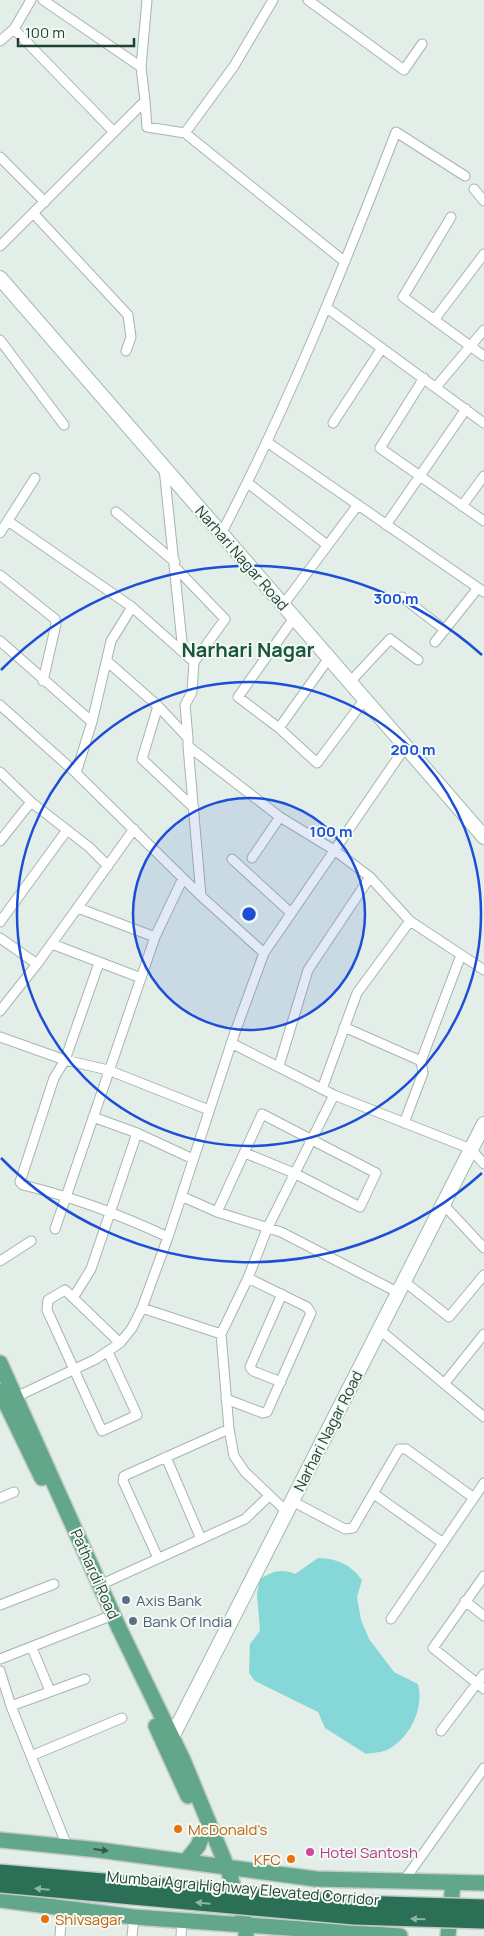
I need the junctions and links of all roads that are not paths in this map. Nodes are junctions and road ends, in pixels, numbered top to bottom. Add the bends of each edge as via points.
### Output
1 (31, 0) edge
2 (43, 0) edge
3 (147, 0) edge
4 (273, 0) edge
5 (308, 0) edge
6 (14, 29) junction
7 (0, 41) edge
8 (422, 44) dead end
9 (140, 67) junction
10 (145, 101) junction
11 (114, 132) junction
12 (185, 133) junction
13 (0, 157) edge
14 (465, 176) dead end
15 (474, 189) dead end
16 (484, 201) edge
17 (45, 202) junction
18 (34, 214) junction
19 (451, 217) dead end
20 (0, 246) edge
21 (484, 254) edge
22 (345, 262) junction
23 (0, 278) edge
24 (327, 308) junction
25 (434, 320) junction
26 (484, 330) edge
27 (0, 340) edge
28 (470, 346) junction
29 (382, 348) junction
30 (126, 351) dead end
31 (484, 356) edge
32 (424, 378) junction
33 (436, 387) junction
34 (466, 409) junction
35 (333, 422) dead end
36 (484, 423) edge
37 (64, 425) dead end
38 (267, 442) junction
39 (164, 468) junction
40 (484, 476) edge
41 (419, 477) junction
42 (35, 478) dead end
43 (248, 483) junction
44 (357, 506) junction
45 (462, 506) junction
46 (116, 512) dead end
47 (8, 521) junction
48 (484, 521) edge
49 (386, 524) junction
50 (0, 533) edge
51 (221, 534) junction
52 (327, 545) junction
53 (175, 564) junction
54 (0, 575) edge
55 (481, 590) edge
56 (402, 597) dead end
57 (283, 605) junction
58 (132, 607) junction
59 (294, 618) junction
60 (445, 630) junction
61 (0, 641) edge
62 (436, 642) dead end
63 (183, 652) junction
64 (329, 658) junction
65 (418, 660) dead end
66 (108, 662) junction
67 (194, 662) junction
68 (43, 681) junction
69 (350, 682) junction
70 (365, 699) junction
71 (0, 705) edge
72 (158, 706) junction
73 (92, 722) junction
74 (279, 728) junction
75 (188, 742) junction
76 (406, 746) junction
77 (0, 772) edge
78 (76, 774) junction
79 (31, 802) junction
80 (194, 808) junction
81 (280, 816) junction
82 (134, 829) junction
83 (67, 830) junction
84 (484, 837) edge
85 (0, 841) edge
86 (334, 850) junction
87 (252, 858) dead end
88 (232, 859) dead end
89 (108, 866) junction
90 (370, 877) junction
91 (183, 878) junction
92 (201, 896) junction
93 (78, 908) junction
94 (291, 913) junction
95 (410, 921) junction
96 (0, 922) edge
97 (155, 936) junction
98 (0, 938) edge
99 (52, 944) junction
100 (264, 952) junction
101 (461, 955) junction
102 (99, 963) junction
103 (37, 964) junction
104 (484, 970) edge
105 (141, 978) junction
106 (1, 1005) edge
107 (344, 1026) junction
108 (0, 1037) edge
109 (231, 1043) junction
110 (64, 1060) junction
111 (420, 1061) junction
112 (279, 1066) junction
113 (108, 1070) junction
114 (322, 1089) junction
115 (334, 1095) junction
116 (209, 1110) junction
117 (93, 1116) junction
118 (404, 1123) junction
119 (484, 1124) edge
120 (137, 1133) junction
121 (313, 1138) junction
122 (471, 1149) junction
123 (245, 1153) junction
124 (193, 1159) junction
125 (484, 1164) edge
126 (294, 1174) junction
127 (66, 1196) junction
128 (181, 1196) junction
129 (444, 1205) junction
130 (111, 1211) junction
131 (217, 1212) junction
132 (55, 1229) dead end
133 (267, 1229) junction
134 (168, 1237) junction
135 (31, 1241) dead end
136 (484, 1248) edge
137 (0, 1261) edge
138 (484, 1275) edge
139 (248, 1278) junction
140 (402, 1287) junction
141 (282, 1294) junction
142 (73, 1298) junction
143 (142, 1308) junction
144 (380, 1330) junction
145 (221, 1334) junction
146 (484, 1334) edge
147 (120, 1342) junction
148 (108, 1352) junction
149 (0, 1363) edge
150 (74, 1370) junction
151 (281, 1382) junction
152 (444, 1384) junction
153 (5, 1398) edge
154 (226, 1399) junction
155 (484, 1417) edge
156 (229, 1429) junction
157 (166, 1456) junction
158 (484, 1483) edge
159 (14, 1492) dead end
160 (374, 1494) junction
161 (269, 1496) junction
162 (0, 1498) edge
163 (474, 1498) junction
164 (290, 1506) junction
165 (201, 1539) junction
166 (443, 1543) junction
167 (158, 1558) junction
168 (484, 1576) edge
169 (54, 1584) dead end
170 (100, 1585) junction
171 (465, 1601) junction
172 (0, 1605) edge
173 (110, 1616) junction
174 (484, 1616) edge
175 (391, 1619) dead end
176 (32, 1648) junction
177 (0, 1659) edge
178 (0, 1671) edge
179 (484, 1674) edge
180 (85, 1679) dead end
181 (480, 1686) edge
182 (50, 1691) junction
183 (11, 1706) junction
184 (122, 1718) dead end
185 (441, 1731) dead end
186 (168, 1740) junction
187 (31, 1756) junction
188 (484, 1768) edge
189 (204, 1831) junction
190 (0, 1840) edge
191 (67, 1846) junction
192 (186, 1861) junction
193 (224, 1866) junction
194 (0, 1872) edge
195 (403, 1882) junction
196 (453, 1883) junction
197 (484, 1883) edge
198 (0, 1885) edge
199 (0, 1900) edge
200 (484, 1907) edge
201 (62, 1908) junction
202 (134, 1917) junction
203 (182, 1920) junction
204 (484, 1921) edge
205 (241, 1930) edge
206 (277, 1932) edge
207 (60, 1936) edge
208 (132, 1936) edge
209 (181, 1936) edge
210 (400, 1936) edge
211 (448, 1936) edge

1 - 6 street
2 - 9 street
3 - 9 street
4 - 12 street via 234,66
5 - 8 street via 404,70
6 - 7 street
6 - 11 street
9 - 10 street
10 - 11 street
10 - 12 street via 146,127
11 - 17 street
12 - 22 street
13 - 17 street
14 - 22 street via 396,132
15 - 16 street
17 - 18 street
18 - 20 street
18 - 30 street via 128,315 131,338
19 - 25 street via 403,297
21 - 25 street
22 - 24 street
23 - 39 street, Narhari Nagar Road
24 - 29 street
24 - 38 street
25 - 28 street
26 - 28 street
27 - 37 street
28 - 31 street
28 - 33 street
29 - 32 street
29 - 35 street
32 - 33 street
32 - 41 street via 380,446 382,451
33 - 34 street
34 - 36 street
34 - 41 street
38 - 43 street
38 - 44 street
39 - 51 street, Narhari Nagar Road
39 - 53 street
40 - 45 street
41 - 45 street
41 - 49 street
42 - 47 street
43 - 51 street
43 - 52 street
44 - 49 street
44 - 52 street
45 - 48 street
46 - 53 street
47 - 50 street
47 - 58 street
49 - 55 street
51 - 57 street, Narhari Nagar Road
52 - 57 street
53 - 63 street
53 - 67 street via 225,619
54 - 68 street via 55,618
55 - 60 street
56 - 60 street
57 - 59 street, Narhari Nagar Road
58 - 63 street
58 - 66 street via 112,638
59 - 64 street, Narhari Nagar Road
59 - 74 street via 238,697
60 - 62 street
61 - 68 street
63 - 67 street
64 - 69 street, Narhari Nagar Road
64 - 74 street
65 - 69 street via 390,639
66 - 72 street
66 - 73 street
67 - 75 street via 192,692 185,705
68 - 73 street
69 - 70 street, Narhari Nagar Road
70 - 74 street via 317,763
70 - 76 street, Narhari Nagar Road
71 - 78 street
72 - 75 street
72 - 80 street via 142,758
73 - 78 street
75 - 80 street
75 - 81 street
76 - 84 street, Narhari Nagar Road
76 - 86 street
77 - 79 street
78 - 82 street
79 - 83 street
79 - 85 street
80 - 92 street
81 - 86 street
81 - 87 street
82 - 89 street
82 - 91 street
83 - 89 street
83 - 96 street
86 - 90 street
86 - 94 street
88 - 94 street
89 - 93 street
90 - 95 street
90 - 112 street via 308,970
91 - 92 street
91 - 97 street
92 - 100 street
93 - 97 street
93 - 99 street
94 - 100 street
95 - 101 street
95 - 107 street via 361,987
97 - 105 street
98 - 103 street
99 - 102 street
99 - 103 street
100 - 109 street
101 - 104 street
101 - 111 street
102 - 105 street
102 - 110 street
103 - 106 street
105 - 113 street
107 - 111 street
107 - 114 street
108 - 110 street
109 - 112 street
109 - 116 street
110 - 113 street
110 - 127 street via 54,1078 20,1180 23,1185
111 - 118 street via 423,1073
112 - 114 street
113 - 116 street
113 - 117 street
114 - 115 street
115 - 118 street
115 - 121 street
116 - 124 street
117 - 120 street
117 - 127 street
118 - 122 street
119 - 122 street, Narhari Nagar Road
120 - 124 street
120 - 130 street
121 - 123 street via 262,1114
121 - 126 street
121 - 126 street via 376,1173 360,1207
122 - 125 street
122 - 129 street, Narhari Nagar Road
123 - 126 street
123 - 131 street
124 - 128 street
126 - 133 street
127 - 130 street
127 - 132 street
128 - 131 street
128 - 134 street
129 - 136 street
129 - 140 street, Narhari Nagar Road
130 - 134 street
130 - 142 street via 91,1269
131 - 133 street
133 - 139 street
133 - 140 street via 281,1232
134 - 143 street
135 - 137 street
138 - 140 street via 449,1318
139 - 141 street
139 - 145 street
140 - 144 street, Narhari Nagar Road
141 - 151 street via 308,1307 311,1313
141 - 151 street via 250,1367
142 - 147 street
142 - 150 street via 65,1290 61,1291 51,1296 46,1305
143 - 145 street
143 - 147 street
144 - 152 street
144 - 164 street, Narhari Nagar Road
145 - 154 street
146 - 152 street
147 - 148 street
148 - 150 street
148 - 150 street via 137,1413 135,1417 101,1431
149 - 153 main road, Pathardi Road
150 - 153 street
151 - 154 street via 265,1413
152 - 155 street
153 - 170 main road, Pathardi Road
153 - 173 main road
154 - 156 street
156 - 157 street
156 - 161 street via 239,1465
157 - 165 street
157 - 167 street via 123,1478
158 - 163 street
159 - 162 street
160 - 163 street via 399,1448 406,1449
160 - 164 street via 356,1526 349,1529
160 - 166 street
161 - 164 street
161 - 165 street via 245,1519
163 - 166 street
164 - 186 street, Narhari Nagar Road
165 - 167 street
166 - 175 street
167 - 170 street
168 - 171 street
169 - 172 street
170 - 173 main road, Pathardi Road
171 - 174 street
171 - 181 street via 433,1648
173 - 176 street
173 - 186 main road
176 - 177 street
176 - 182 street
178 - 183 street
179 - 181 street
180 - 182 street
181 - 185 street
182 - 183 street
183 - 187 street
184 - 187 street
186 - 189 main road
186 - 193 main road
187 - 191 street
188 - 195 street
189 - 192 main road via 198,1846
189 - 193 main road
190 - 191 main road
191 -> 192 main road
192 - 193 main road
193 - 195 main road via 316,1880
193 - 205 main road
194 - 200 highway, Mumbai Agra Highway Elevated Corridor, bridge via 355,1903
195 - 196 main road
196 - 197 main road
196 - 211 main road
204 -> 198 highway, Mumbai Agra Highway Elevated Corridor, bridge via 354,1917
199 - 201 main road
201 - 202 main road
201 - 207 street
202 - 203 main road
202 - 208 street
203 - 205 main road
203 - 209 street
205 - 206 main road
206 - 210 main road

